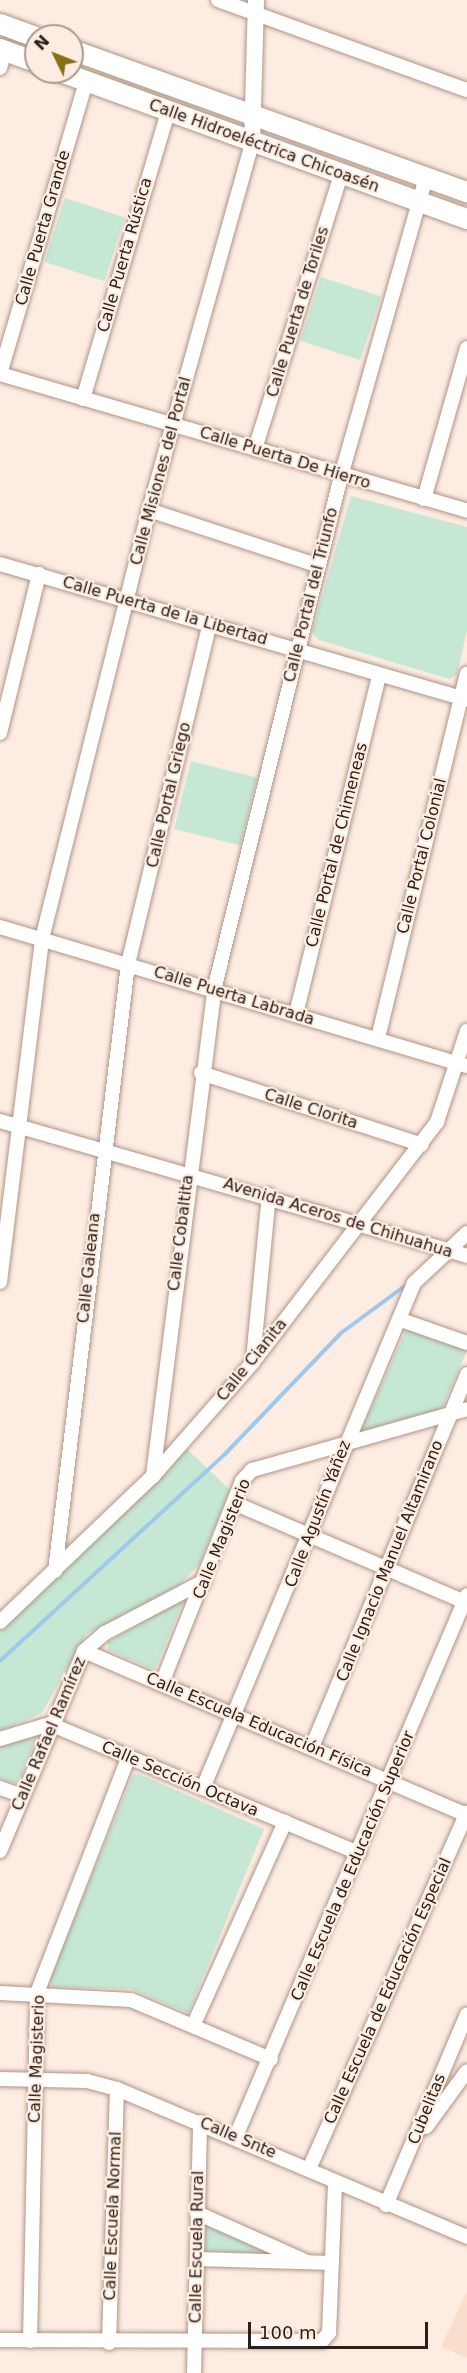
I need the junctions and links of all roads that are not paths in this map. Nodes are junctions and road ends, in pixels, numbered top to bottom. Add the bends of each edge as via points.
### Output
1 (218, 0) edge
2 (256, 7) edge
3 (0, 24) edge
4 (24, 33) edge
5 (84, 54) edge
6 (2, 56) edge
7 (24, 60) edge
8 (86, 81) joint
9 (467, 90) edge
10 (168, 112) junction
11 (254, 116) junction
12 (252, 144) junction
13 (341, 175) junction
14 (426, 178) junction
15 (467, 192) edge
16 (418, 202) junction
17 (467, 219) edge
18 (467, 348) edge
19 (0, 374) edge
20 (83, 399) junction
21 (173, 424) junction
22 (255, 449) junction
23 (341, 476) junction
24 (424, 499) junction
25 (149, 510) junction
26 (467, 511) edge
27 (0, 564) edge
28 (319, 566) junction
29 (39, 574) junction
30 (126, 599) junction
31 (209, 626) junction
32 (297, 649) junction
33 (467, 674) edge
34 (379, 675) junction
35 (464, 699) edge
36 (0, 733) edge
37 (0, 927) edge
38 (42, 939) junction
39 (128, 964) junction
40 (214, 990) junction
41 (296, 1014) junction
42 (467, 1031) edge
43 (378, 1038) junction
44 (463, 1065) edge
45 (201, 1073) junction
46 (0, 1121) edge
47 (18, 1127) junction
48 (422, 1145) junction
49 (103, 1149) junction
50 (188, 1173) junction
51 (270, 1195) junction
52 (358, 1222) junction
53 (467, 1233) edge
54 (448, 1251) junction
55 (467, 1256) edge
56 (0, 1282) edge
57 (401, 1320) junction
58 (467, 1343) edge
59 (253, 1362) junction
60 (467, 1374) edge
61 (467, 1409) edge
62 (451, 1413) junction
63 (345, 1444) junction
64 (153, 1476) junction
65 (234, 1503) junction
66 (311, 1535) junction
67 (388, 1569) junction
68 (56, 1571) junction
69 (204, 1581) junction
70 (466, 1600) edge
71 (0, 1622) edge
72 (84, 1651) junction
73 (162, 1683) junction
74 (237, 1714) junction
75 (50, 1724) junction
76 (0, 1739) edge
77 (312, 1747) junction
78 (128, 1758) junction
79 (389, 1781) junction
80 (0, 1788) edge
81 (203, 1788) junction
82 (23, 1796) junction
83 (467, 1814) edge
84 (285, 1822) junction
85 (0, 1851) edge
86 (358, 1853) junction
87 (0, 1993) edge
88 (37, 1993) junction
89 (466, 2016) edge
90 (193, 2026) junction
91 (271, 2059) junction
92 (467, 2070) edge
93 (0, 2079) edge
94 (36, 2079) junction
95 (117, 2089) junction
96 (200, 2122) junction
97 (236, 2136) junction
98 (412, 2146) junction
99 (309, 2169) junction
100 (335, 2182) junction
101 (387, 2205) junction
102 (197, 2212) junction
103 (467, 2237) edge
104 (197, 2259) junction
105 (309, 2263) junction
106 (332, 2263) junction
107 (0, 2340) edge
108 (30, 2341) junction
109 (109, 2343) junction
110 (195, 2344) junction
111 (194, 2373) edge

1 - 2 street
2 - 9 street
2 - 11 street, Calle Misiones del Portal
3 - 4 main road
5 - 11 main road, Calle Hidroeléctrica Chicoasén
6 - 7 main road
8 - 10 main road, Calle Hidroeléctrica Chicoasén
8 - 19 street, Calle Puerta Grande
10 - 12 main road, Calle Hidroeléctrica Chicoasén
10 - 20 street, Calle Puerta Rústica
11 - 12 street, Calle Misiones del Portal
11 - 14 main road, Calle Hidroeléctrica Chicoasén
12 - 13 main road, Calle Hidroeléctrica Chicoasén
12 - 21 street, Calle Misiones del Portal
13 - 16 main road, Calle Hidroeléctrica Chicoasén
13 - 22 street, Calle Puerta de Toriles
14 - 15 main road, Calle Hidroeléctrica Chicoasén
14 - 16 street, Calle Portal del Triunfo
16 - 17 main road, Calle Hidroeléctrica Chicoasén
16 - 23 street, Calle Portal del Triunfo
18 - 24 street
19 - 20 street, Calle Puerta De Hierro
20 - 21 street, Calle Puerta De Hierro
21 - 22 street, Calle Puerta De Hierro
21 - 25 street, Calle Misiones del Portal
22 - 23 street, Calle Puerta De Hierro
23 - 24 street, Calle Puerta De Hierro
23 - 28 street, Calle Portal del Triunfo
24 - 26 street, Calle Puerta De Hierro
25 - 28 street
25 - 30 street, Calle Misiones del Portal
27 - 29 street, Calle Puerta de la Libertad
28 - 32 street, Calle Portal del Triunfo
29 - 30 street, Calle Puerta de la Libertad
29 - 36 street
30 - 31 street, Calle Puerta de la Libertad
30 - 38 street, Calle Misiones del Portal
31 - 32 street, Calle Puerta de la Libertad
31 - 39 street, Calle Portal Griego
32 - 34 street, Calle Puerta de la Libertad
32 - 40 street, Calle Portal del Triunfo
33 - 35 street, Calle Portal Colonial
34 - 35 street, Calle Puerta de la Libertad
34 - 41 street, Calle Portal de Chimeneas
35 - 43 street, Calle Portal Colonial
37 - 38 street, Calle Puerta Labrada
38 - 39 street, Calle Puerta Labrada
38 - 47 street, Calle Misiones del Portal
39 - 40 street, Calle Puerta Labrada
39 - 49 street, Calle Galeana
40 - 41 street, Calle Puerta Labrada
40 - 45 street, Calle Cobaltita
41 - 43 street, Calle Puerta Labrada
42 - 44 street, Calle Cianita
43 - 44 street, Calle Puerta Labrada
44 - 48 street, Calle Cianita
45 - 48 street, Calle Clorita
45 - 50 street, Calle Cobaltita
46 - 47 street, Avenida Aceros de Chihuahua
47 - 49 street, Avenida Aceros de Chihuahua
47 - 56 street, Calle Misiones del Portal
48 - 52 street, Calle Cianita
49 - 50 street, Avenida Aceros de Chihuahua
49 - 68 street, Calle Galeana
50 - 51 street, Avenida Aceros de Chihuahua
50 - 64 street, Calle Cobaltita
51 - 52 street, Avenida Aceros de Chihuahua
51 - 59 street
52 - 54 street, Avenida Aceros de Chihuahua
52 - 59 street, Calle Cianita
53 - 54 street, Calle Agustín Yáñez
54 - 55 street, Avenida Aceros de Chihuahua
54 - 57 street, Calle Agustín Yáñez via 418,1277
57 - 58 street
57 - 63 street, Calle Agustín Yáñez
59 - 64 street, Calle Cianita
60 - 62 street, Calle Ignacio Manuel Altamirano
61 - 62 street, Calle Magisterio
62 - 63 street, Calle Magisterio
62 - 67 street, Calle Ignacio Manuel Altamirano
63 - 65 street, Calle Magisterio via 252,1470
63 - 66 street, Calle Agustín Yáñez
64 - 68 street, Calle Cianita
65 - 66 street
65 - 69 street, Calle Magisterio
66 - 67 street
66 - 74 street, Calle Agustín Yáñez
67 - 70 street
67 - 77 street, Calle Ignacio Manuel Altamirano
68 - 71 street, Calle Cianita
69 - 72 street via 105,1633
69 - 73 street, Calle Magisterio
70 - 79 street, Calle Escuela de Educación Superior
72 - 73 street, Calle Escuela Educación Física
72 - 75 street, Calle Rafael Ramírez
73 - 74 street, Calle Escuela Educación Física
74 - 77 street, Calle Escuela Educación Física
74 - 81 street, Calle Agustín Yáñez
75 - 76 street
75 - 78 street, Calle Sección Octava
75 - 82 street, Calle Rafael Ramírez
77 - 79 street, Calle Escuela Educación Física
78 - 81 street, Calle Sección Octava
78 - 88 street, Calle Magisterio
79 - 83 street, Calle Escuela Educación Física
79 - 86 street, Calle Escuela de Educación Superior
80 - 82 street
81 - 84 street, Calle Sección Octava
82 - 85 street, Calle Rafael Ramírez
83 - 99 street, Calle Escuela de Educación Especial
84 - 86 street, Calle Sección Octava
84 - 90 street
86 - 91 street, Calle Escuela de Educación Superior
87 - 88 street
88 - 90 street via 131,2000
88 - 94 street, Calle Magisterio
89 - 98 street, Cubelitas
90 - 91 street
91 - 97 street, Calle Escuela de Educación Superior
92 - 98 street
93 - 94 street, Calle Snte
94 - 95 street, Calle Snte
94 - 108 street, Calle Magisterio
95 - 96 street, Calle Snte
95 - 109 street, Calle Escuela Normal
96 - 97 street, Calle Snte
96 - 102 street, Calle Escuela Rural
97 - 99 street, Calle Snte
98 - 101 street, Cubelitas
99 - 100 street, Calle Snte
100 - 101 street, Calle Snte
100 - 106 street
101 - 103 street, Calle Snte
102 - 104 street, Calle Escuela Rural
102 - 105 street
104 - 105 street
104 - 110 street, Calle Escuela Rural
105 - 106 street
106 - 110 street via 328,2333 318,2342
107 - 108 street
108 - 109 street
109 - 110 street
110 - 111 street, Calle Escuela Rural

